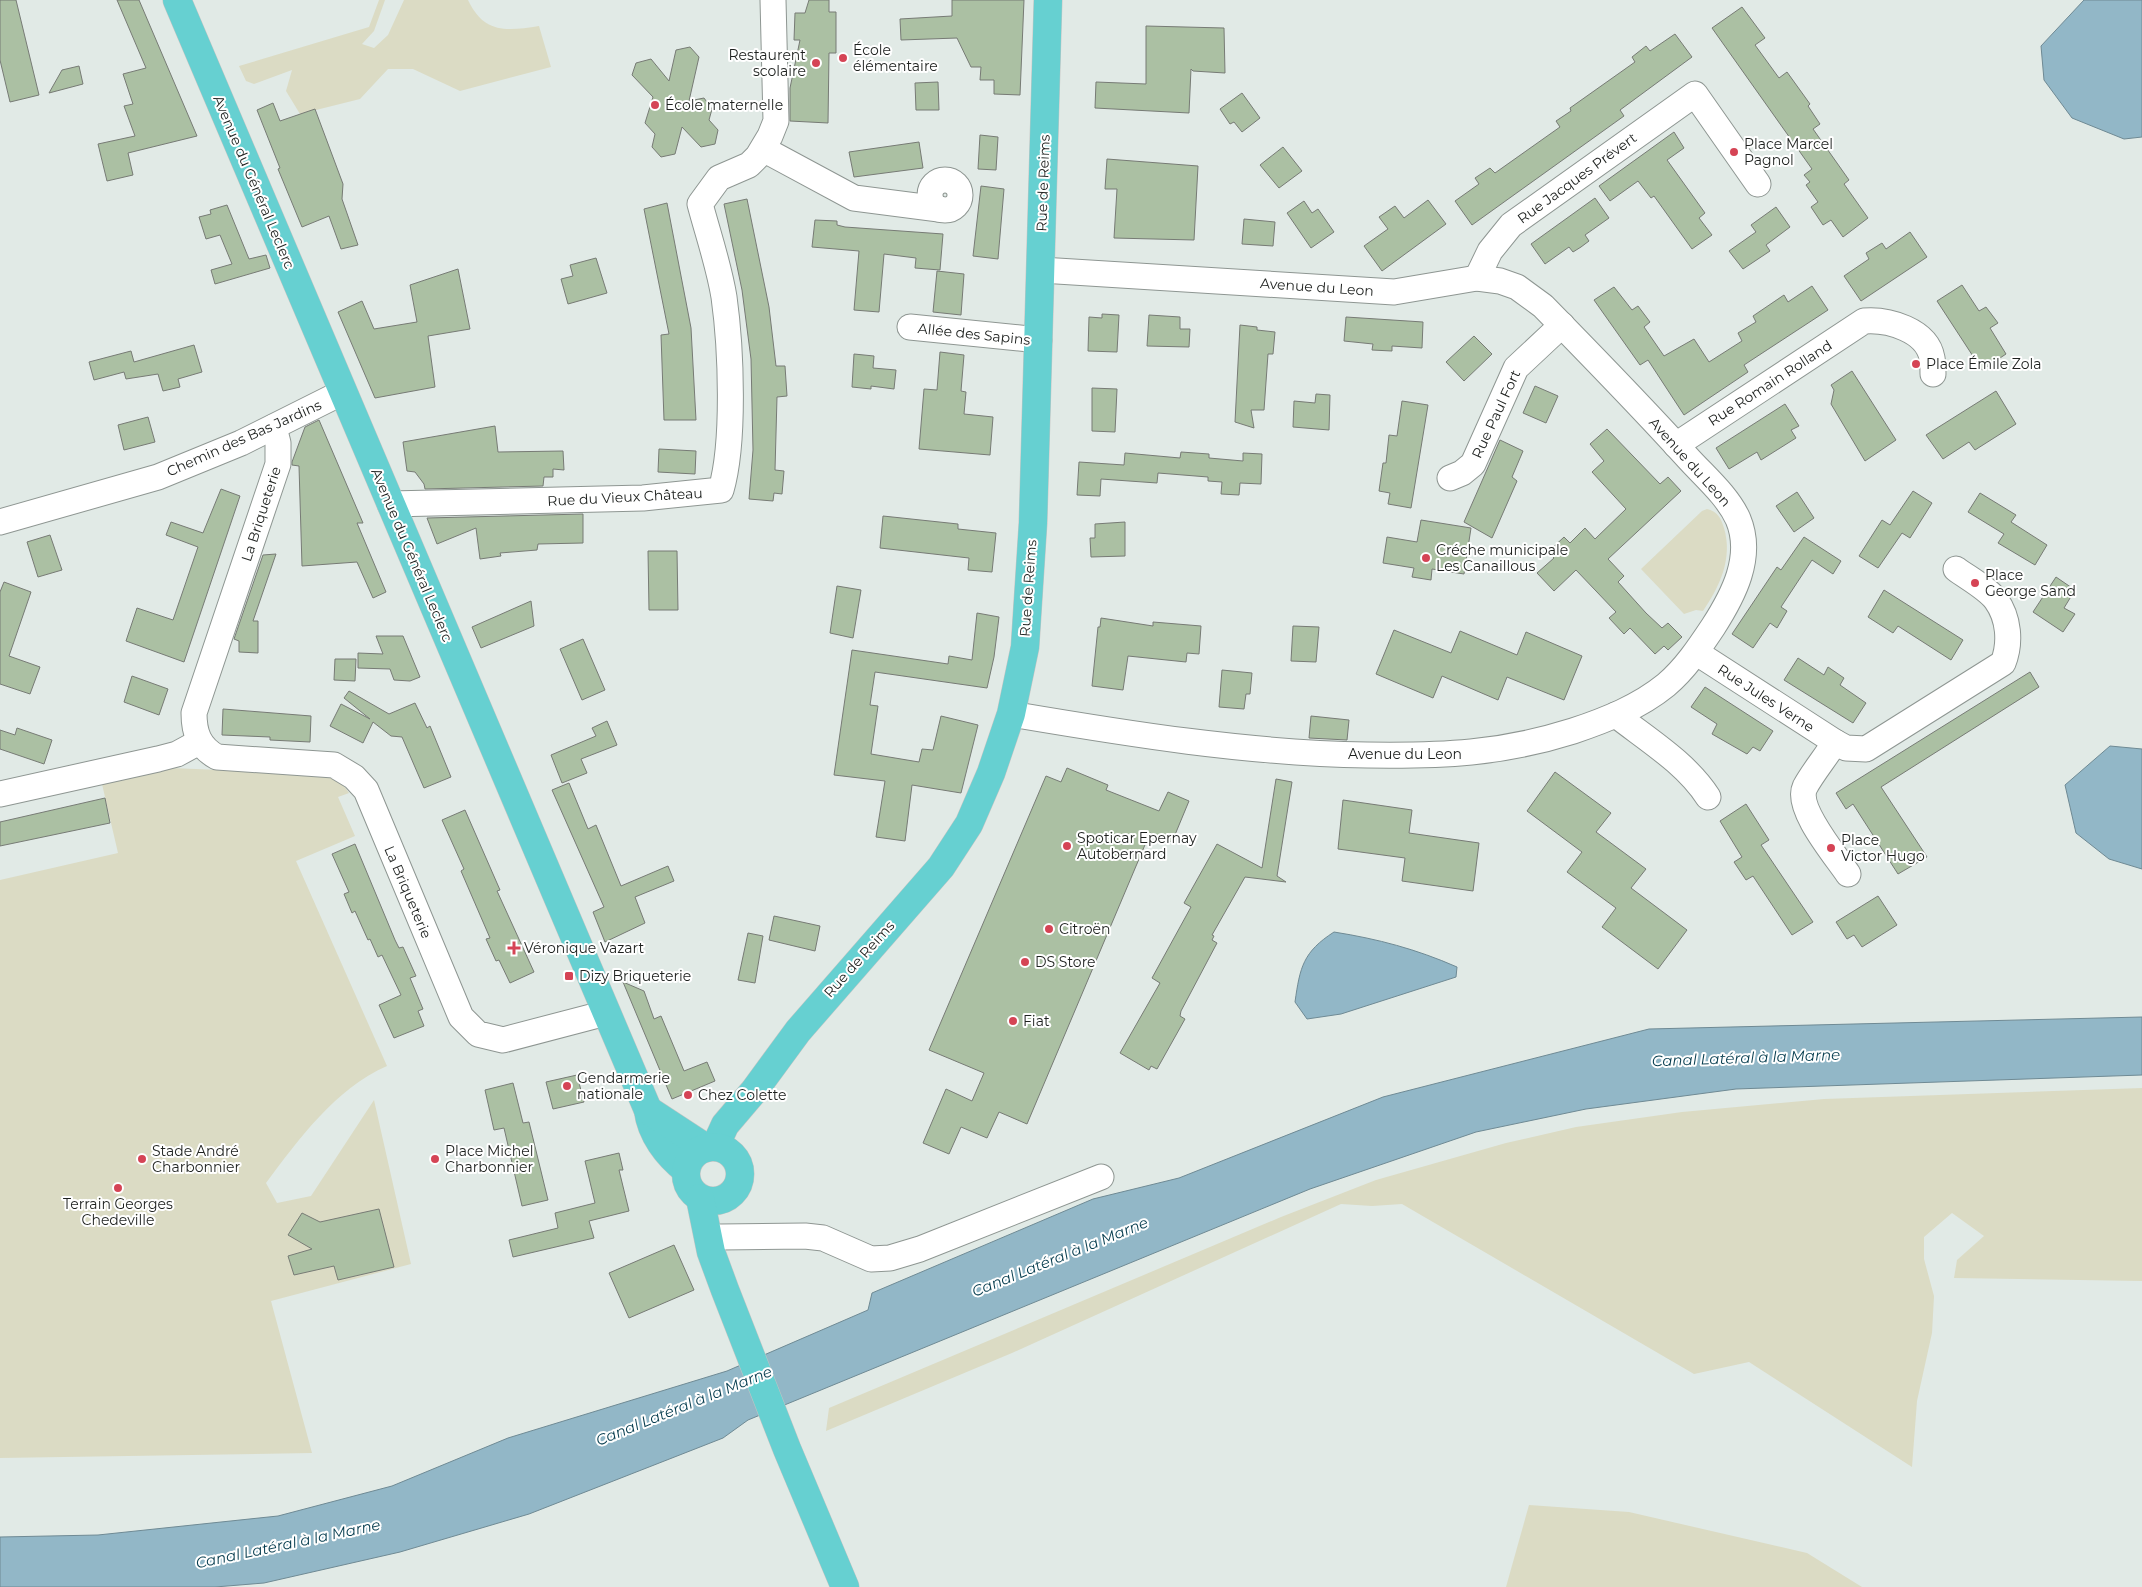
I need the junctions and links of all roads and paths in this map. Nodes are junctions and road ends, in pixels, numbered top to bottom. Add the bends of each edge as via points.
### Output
1 (177, 0) edge
2 (773, 0) edge
3 (1048, 0) edge
4 (763, 149) junction
5 (1758, 184) dead end
6 (939, 209) dead end
7 (1041, 270) junction
8 (1477, 278) junction
9 (1562, 325) junction
10 (910, 327) dead end
11 (1039, 340) junction
12 (1933, 374) dead end
13 (344, 392) junction
14 (274, 427) junction
15 (1676, 445) junction
16 (1450, 478) dead end
17 (390, 504) junction
18 (0, 522) edge
19 (1956, 569) dead end
20 (1697, 653) junction
21 (1011, 714) junction
22 (1616, 715) junction
23 (199, 742) junction
24 (1836, 742) junction
25 (1866, 749) junction
26 (1804, 788) junction
27 (0, 794) edge
28 (1708, 798) dead end
29 (1848, 874) dead end
30 (606, 1013) junction
31 (754, 1091) junction
32 (648, 1110) junction
33 (710, 1147) junction
34 (739, 1164) junction
35 (686, 1170) junction
36 (1101, 1177) dead end
37 (731, 1195) junction
38 (700, 1198) junction
39 (720, 1237) junction
40 (721, 1281) junction
41 (845, 1587) edge

1 - 13 main road, Avenue du Général Leclerc
2 - 4 street, Rue du Vieux Château via 776,120
3 - 7 main road, Rue de Reims
4 - 6 street via 854,198
4 - 17 street, Rue du Vieux Château via 749,165 720,178 700,204 724,296 730,380 727,470 721,490 643,498
5 - 8 street, Rue Jacques Prévert via 1695,94 1511,225 1490,251
7 - 8 street, Avenue du Leon via 1394,292
7 - 11 main road, Rue de Reims
8 - 9 street, Avenue du Leon via 1517,287 1531,295
9 - 15 street, Avenue du Leon
9 - 16 street, Rue Paul Fort via 1516,368 1473,464
10 - 11 street, Allée des Sapins
11 - 21 main road, Rue de Reims via 1025,646
12 - 15 street, Rue Romain Rolland via 1930,351 1915,335 1888,322 1864,320
13 - 14 street, Chemin des Bas Jardins
13 - 17 main road, Avenue du Général Leclerc
14 - 18 street, Chemin des Bas Jardins via 158,477
14 - 23 street, La Briqueterie via 278,464 194,713
15 - 20 street, Avenue du Leon via 1729,504 1742,529 1744,545 1736,585
17 - 30 main road, Avenue du Général Leclerc
19 - 25 street via 1995,599 2004,614 2008,649 2003,663
20 - 22 street, Avenue du Leon via 1667,684
20 - 24 street, Rue Jules Verne
21 - 22 street, Avenue du Leon via 1159,738 1299,753 1438,756 1521,745
21 - 31 main road, Rue de Reims via 969,824 941,867 820,1004
22 - 28 street via 1681,765 1698,781
23 - 27 street via 158,760
23 - 30 street, La Briqueterie via 217,757 334,765 354,776 366,790 461,1017 478,1034 502,1040
24 - 25 street, Rue Jules Verne via 1846,748
24 - 26 street
25 - 26 street
26 - 29 street via 1806,812
30 - 32 main road, Avenue du Général Leclerc
31 - 33 main road, Rue de Reims
31 - 34 main road, Rue de Reims via 740,1133
32 - 33 main road
32 - 35 main road, Avenue du Général Leclerc via 649,1124 659,1140 674,1161
33 - 34 main road via 725,1149
33 - 35 main road via 696,1152
34 - 37 main road via 741,1175
35 - 38 main road via 687,1181
36 - 39 street via 890,1258 871,1259 823,1238
37 - 38 main road via 721,1200
37 - 39 main road
38 - 40 main road via 711,1252
39 - 40 main road via 717,1253
40 - 41 main road

